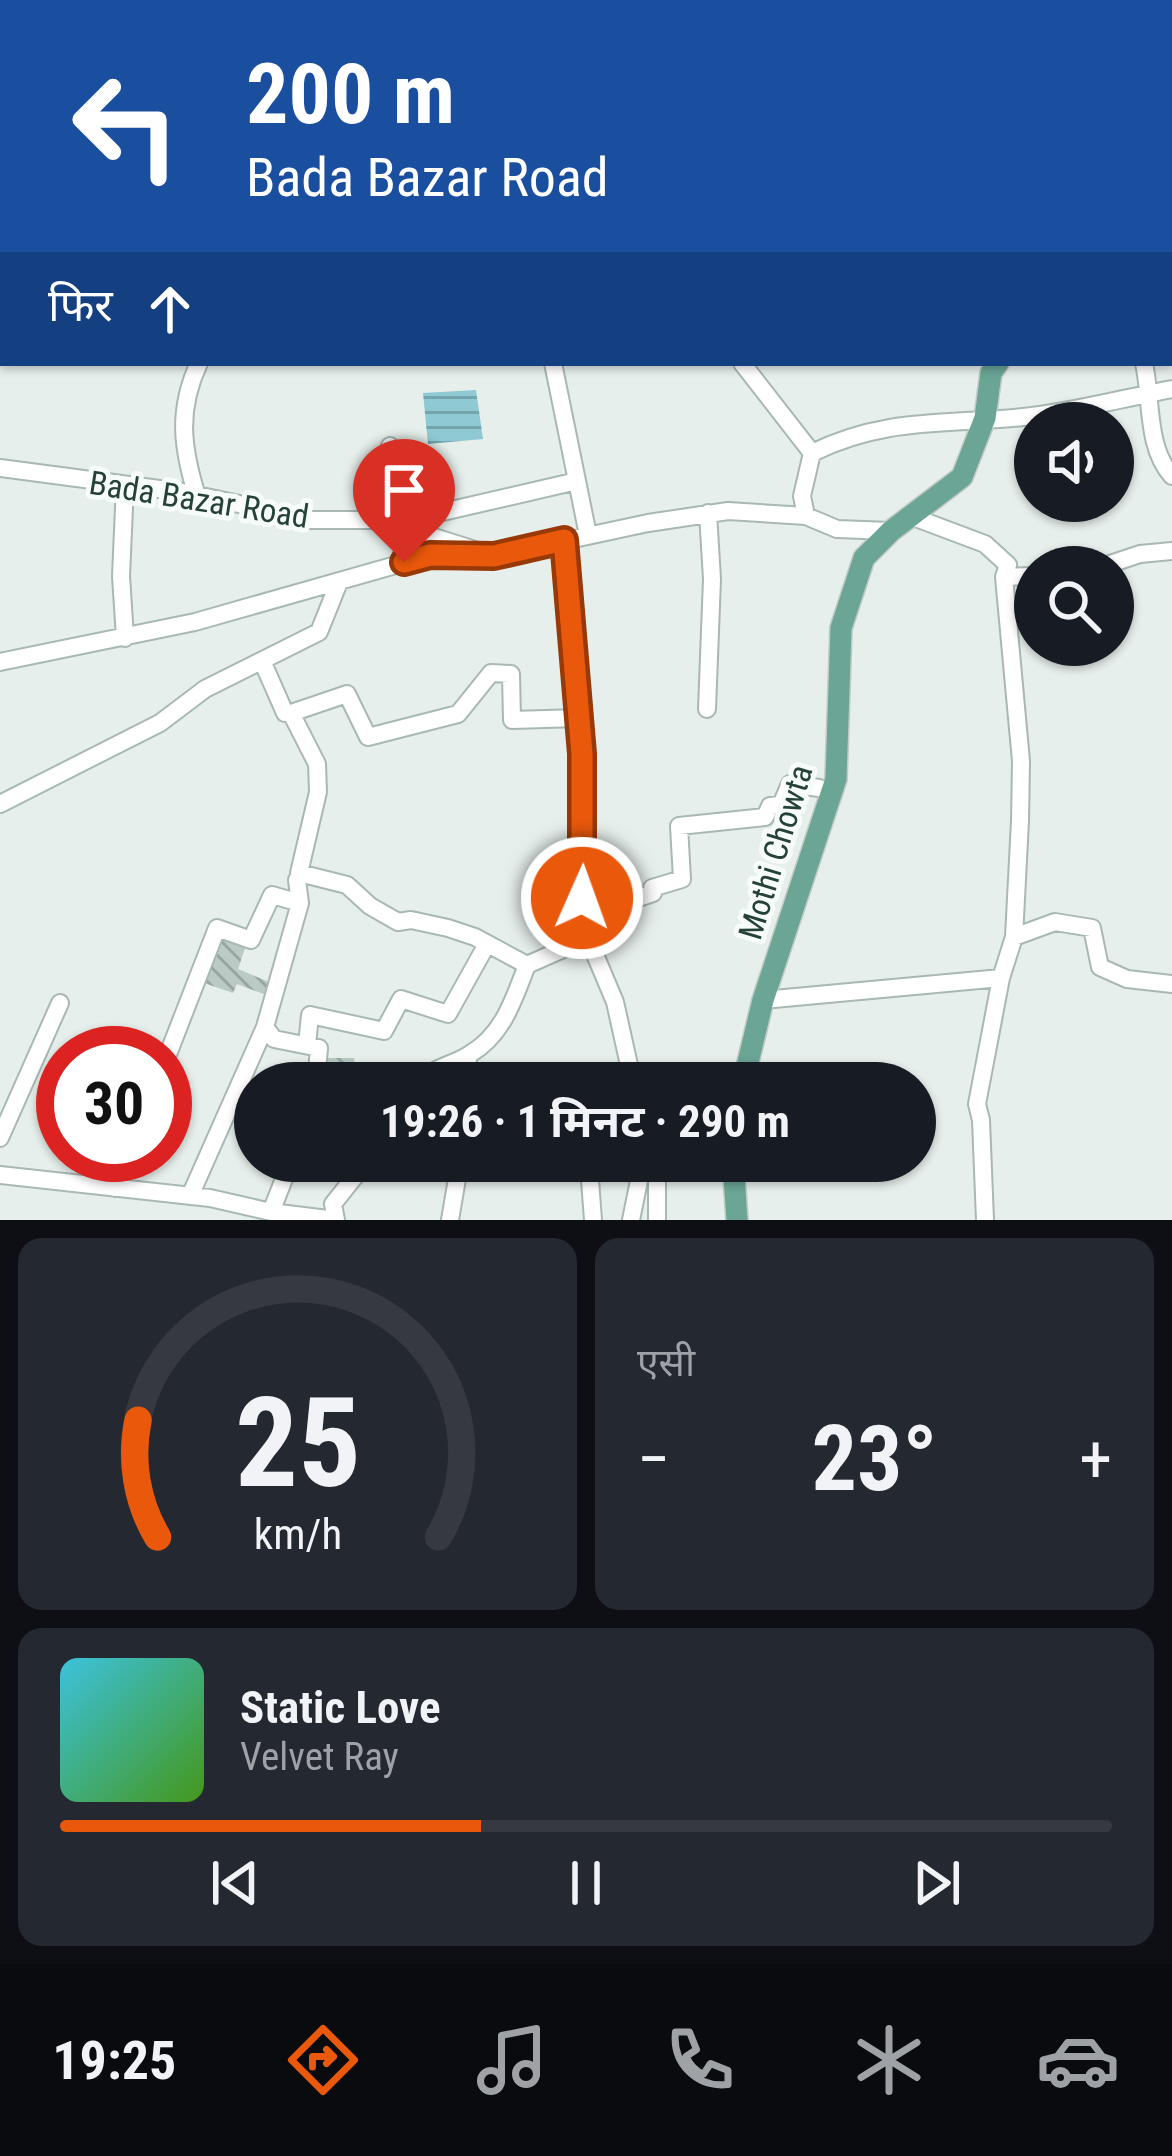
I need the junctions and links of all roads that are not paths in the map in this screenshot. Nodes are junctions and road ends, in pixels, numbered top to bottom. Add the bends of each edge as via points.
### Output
1 (198, 366) edge
2 (554, 366) edge
3 (744, 366) edge
4 (992, 366) edge
5 (1145, 366) edge
6 (1172, 388) edge
7 (1150, 392) junction
8 (985, 418) junction
9 (390, 446) dead end
10 (812, 453) junction
11 (0, 468) edge
12 (1172, 476) edge
13 (577, 481) junction
14 (125, 485) junction
15 (197, 496) junction
16 (707, 513) junction
17 (434, 514) dead end
18 (806, 516) junction
19 (913, 517) junction
20 (398, 526) junction
21 (890, 531) junction
22 (588, 535) junction
23 (564, 540) junction
24 (1172, 551) edge
25 (494, 556) junction
26 (1134, 556) edge
27 (404, 562) junction
28 (1004, 577) junction
29 (1014, 577) edge
30 (339, 582) junction
31 (124, 638) junction
32 (0, 662) edge
33 (262, 663) junction
34 (707, 709) dead end
35 (291, 713) junction
36 (579, 718) junction
37 (819, 788) dead end
38 (0, 804) edge
39 (298, 877) junction
40 (300, 903) junction
41 (587, 932) junction
42 (1013, 937) junction
43 (487, 944) junction
44 (527, 965) junction
45 (1001, 978) junction
46 (1172, 984) edge
47 (763, 1000) junction
48 (61, 1003) dead end
49 (179, 1026) edge
50 (265, 1027) junction
51 (307, 1046) junction
52 (468, 1056) junction
53 (318, 1062) edge
54 (455, 1062) edge
55 (468, 1062) edge
56 (628, 1062) edge
57 (747, 1062) edge
58 (0, 1138) edge
59 (0, 1174) edge
60 (117, 1182) edge
61 (288, 1182) edge
62 (350, 1182) edge
63 (454, 1182) edge
64 (590, 1182) edge
65 (639, 1182) edge
66 (735, 1182) edge
67 (656, 1183) dead end
68 (115, 1188) junction
69 (190, 1196) junction
70 (210, 1198) junction
71 (283, 1215) edge
72 (200, 1220) edge
73 (333, 1220) edge
74 (450, 1220) edge
75 (593, 1220) edge
76 (631, 1220) edge
77 (657, 1220) edge
78 (737, 1220) edge
79 (985, 1220) edge

1 - 15 street via 188,386 183,450
2 - 13 street
3 - 10 street
4 - 8 main road, Mothi Chowta
5 - 7 street
6 - 7 street
7 - 8 street
7 - 12 street via 1154,446
8 - 10 street via 848,435
8 - 19 main road, Mothi Chowta via 962,477
9 - 20 street
10 - 18 street
11 - 14 street, Bada Bazar Road
13 - 17 street
13 - 22 street
14 - 15 street, Bada Bazar Road
14 - 31 street
15 - 20 street, Bada Bazar Road via 284,520
16 - 18 street
16 - 22 street
16 - 34 street
18 - 21 street via 837,529
19 - 21 main road, Mothi Chowta
19 - 28 street via 985,544 1008,565
20 - 25 street, Bada Bazar Road
20 - 27 street
21 - 47 main road, Mothi Chowta via 865,558 841,628 836,779
22 - 23 street
23 - 25 street
23 - 36 street
24 - 26 street
25 - 27 street
27 - 30 street
28 - 29 street
28 - 42 street via 1021,761
30 - 31 street
30 - 33 street via 319,632
31 - 32 street
33 - 35 street
33 - 38 street
35 - 36 street via 347,694 368,737 458,715 491,673 511,674 512,720
35 - 39 street via 317,764
36 - 41 street
37 - 41 street via 790,784 765,817 679,826 682,879 652,888 627,902 626,916
39 - 40 street
39 - 43 street via 347,885 398,922 448,928
40 - 49 street via 272,895 251,940 217,928
40 - 50 street
41 - 44 street
41 - 56 street
42 - 45 street
42 - 46 street via 1055,922 1092,928 1100,967
43 - 44 street
43 - 51 street via 448,1014 401,999 384,1030 310,1015
44 - 52 street via 490,1040
45 - 47 street
45 - 79 street via 977,1104
47 - 57 main road, Mothi Chowta
48 - 58 street
50 - 51 street via 274,1039
50 - 69 street
51 - 53 street via 320,1048
52 - 54 street
52 - 55 street
59 - 68 street
60 - 68 street
61 - 71 street
62 - 73 street via 333,1204
63 - 74 street
64 - 75 street
65 - 76 street
66 - 78 main road
67 - 77 street
68 - 69 street
69 - 70 street
70 - 71 street
70 - 72 street
71 - 73 street

